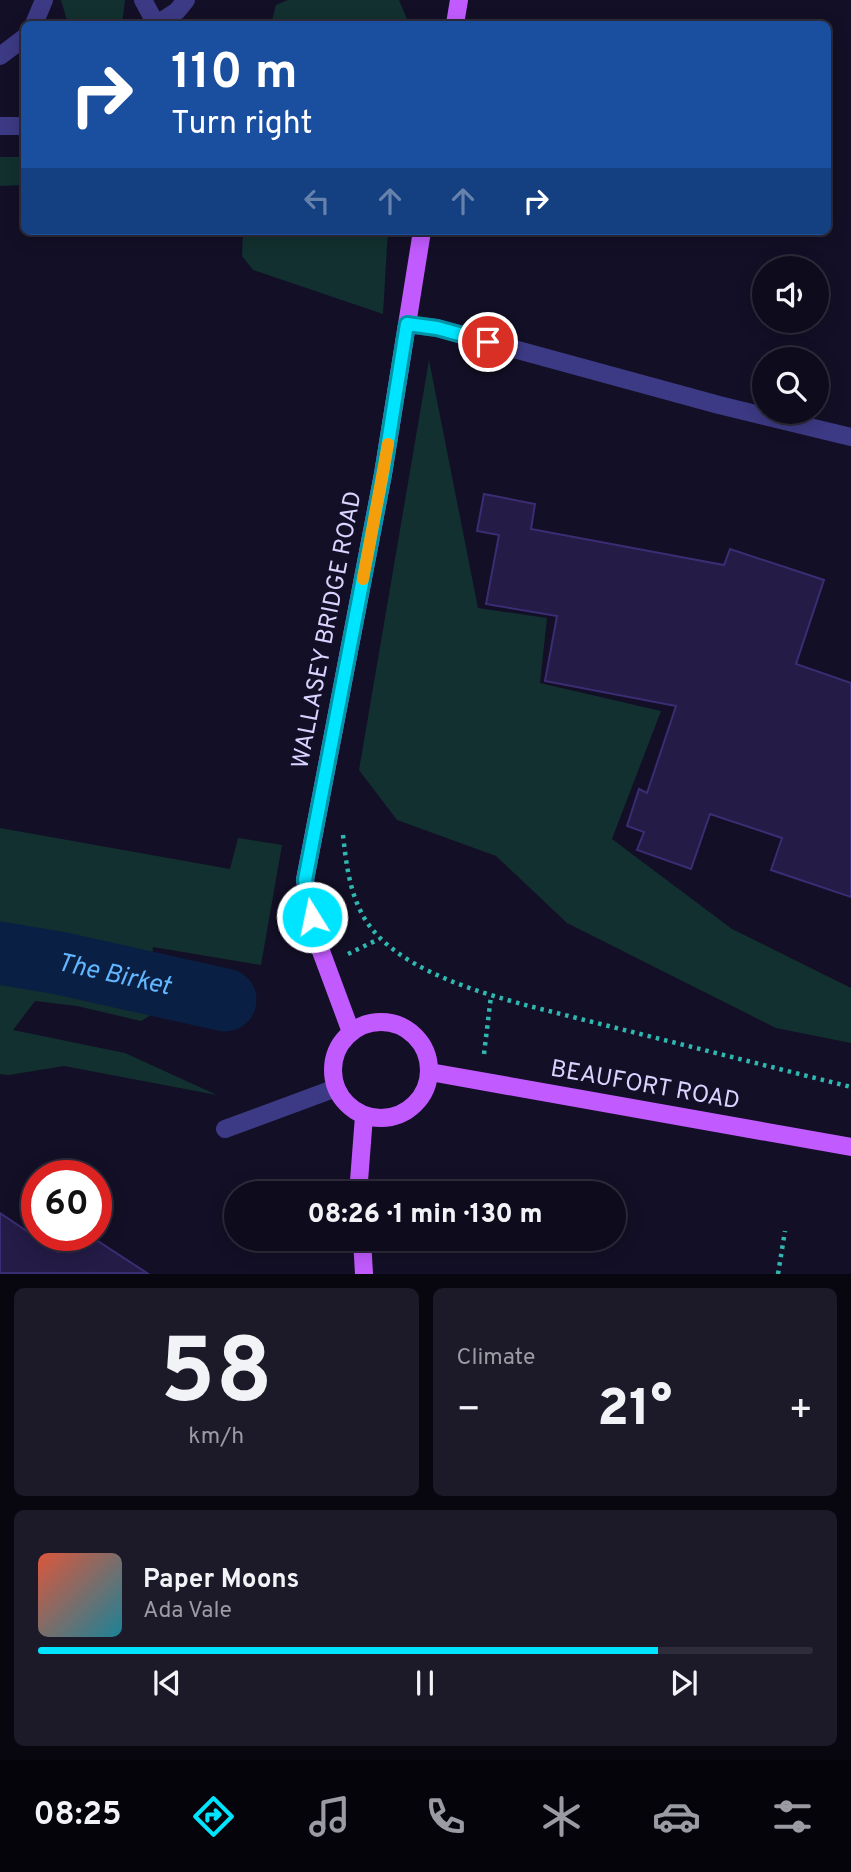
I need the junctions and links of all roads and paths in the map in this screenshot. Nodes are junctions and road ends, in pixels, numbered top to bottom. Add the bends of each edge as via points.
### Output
1 (44, 0) edge
2 (143, 0) edge
3 (186, 0) edge
4 (459, 0) edge
5 (35, 21) edge
6 (154, 21) edge
7 (161, 21) edge
8 (456, 21) edge
9 (21, 40) edge
10 (0, 56) edge
11 (0, 126) edge
12 (21, 126) edge
13 (421, 235) edge
14 (407, 324) junction
15 (851, 437) edge
16 (342, 824) dead end
17 (491, 996) junction
18 (351, 1032) junction
19 (430, 1072) junction
20 (480, 1081) junction
21 (851, 1087) edge
22 (336, 1088) junction
23 (365, 1116) junction
24 (225, 1129) dead end
25 (851, 1147) edge
26 (359, 1181) edge
27 (785, 1231) dead end
28 (363, 1251) edge
29 (364, 1273) edge
30 (778, 1273) edge

1 - 5 street
2 - 6 street
3 - 7 street
4 - 8 main road
9 - 10 street
11 - 12 street
13 - 14 main road, WALLASEY BRIDGE ROAD
14 - 15 street via 437,328
14 - 18 main road, WALLASEY BRIDGE ROAD via 305,880 315,935
16 - 17 path via 348,876 362,913 379,939 433,974
17 - 20 path
17 - 21 path
18 - 19 main road via 382,1021 403,1026 426,1050
18 - 22 main road via 337,1050 332,1067
19 - 20 main road, BEAUFORT ROAD
19 - 23 main road via 417,1103 403,1113 389,1118
20 - 25 main road, BEAUFORT ROAD
22 - 23 main road via 344,1101
22 - 24 street
23 - 26 main road
27 - 30 path
28 - 29 main road

